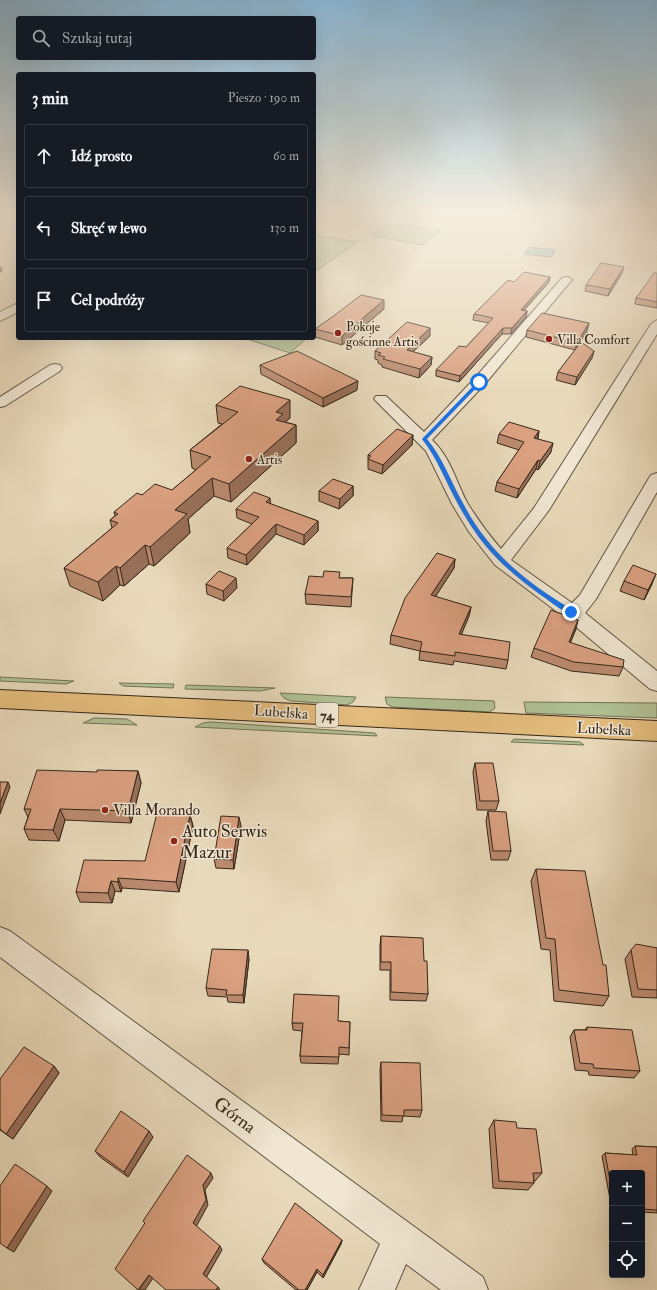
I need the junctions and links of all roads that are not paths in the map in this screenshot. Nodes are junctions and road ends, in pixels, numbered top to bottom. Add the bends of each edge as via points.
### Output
1 (566, 280) dead end
2 (16, 308) edge
3 (0, 317) edge
4 (657, 324) edge
5 (55, 368) dead end
6 (381, 399) dead end
7 (0, 403) edge
8 (425, 439) junction
9 (657, 478) edge
10 (501, 561) junction
11 (571, 612) junction
12 (657, 683) edge
13 (0, 699) edge
14 (657, 731) edge
15 (0, 940) edge
16 (400, 1238) junction
17 (377, 1290) edge
18 (470, 1290) edge

1 - 8 street via 479,382
2 - 3 street
4 - 10 street via 541,510
5 - 7 street
6 - 8 street
8 - 10 street via 433,449 460,504
9 - 11 street via 587,599
10 - 11 street
11 - 12 street
13 - 14 main road, Lubelska / 74
15 - 16 street, Górna
16 - 17 street
16 - 18 street, Górna

